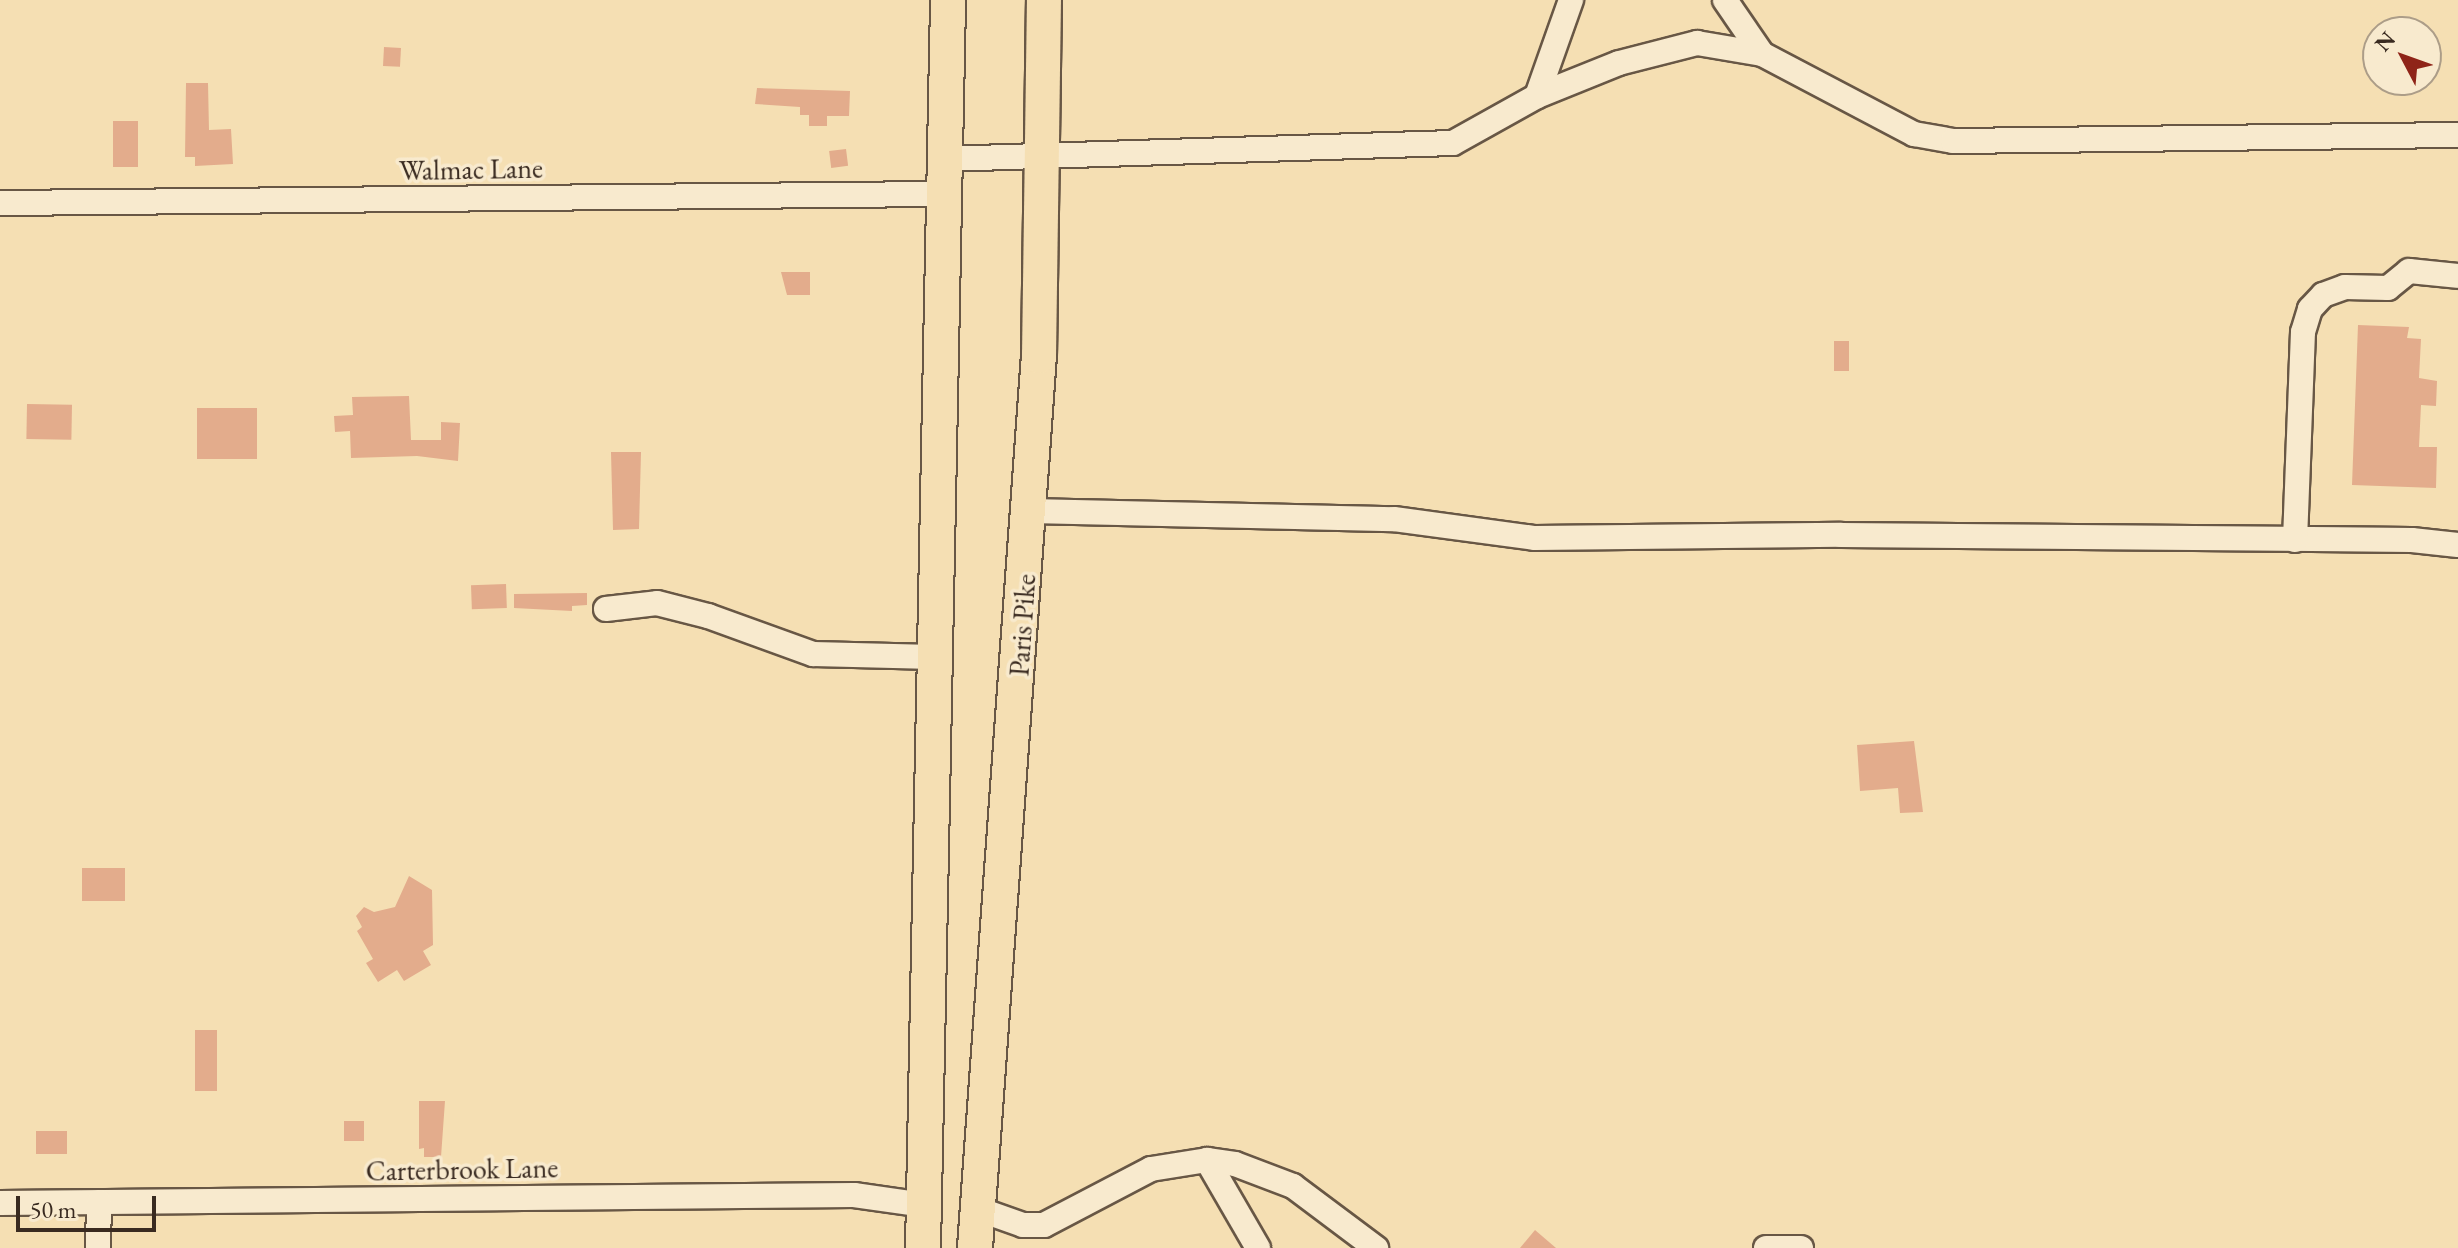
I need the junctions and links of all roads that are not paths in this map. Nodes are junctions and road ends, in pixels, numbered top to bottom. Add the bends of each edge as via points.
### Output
1 (948, 0) edge
2 (1044, 0) edge
3 (1571, 0) edge
4 (1725, 0) edge
5 (1762, 54) junction
6 (1537, 96) junction
7 (2458, 135) edge
8 (1043, 155) junction
9 (944, 159) junction
10 (943, 194) junction
11 (0, 203) edge
12 (2458, 276) edge
13 (1030, 511) junction
14 (2295, 540) junction
15 (2458, 545) edge
16 (606, 609) dead end
17 (934, 657) junction
18 (1207, 1160) junction
19 (99, 1202) junction
20 (0, 1203) edge
21 (923, 1205) junction
22 (975, 1208) junction
23 (98, 1248) edge
24 (923, 1248) edge
25 (975, 1248) edge
26 (1258, 1248) edge
27 (1376, 1248) edge
28 (1766, 1248) edge
29 (1801, 1248) edge

1 - 9 highway
2 - 8 highway, Paris Pike
3 - 6 street
4 - 5 street
5 - 6 street via 1697,43 1619,63
5 - 7 street via 1914,134 1953,141
6 - 8 street via 1453,143
8 - 9 street
8 - 13 highway, Paris Pike
9 - 10 highway
10 - 11 street, Walmac Lane
10 - 17 highway
12 - 14 street via 2409,271 2388,288 2345,287 2323,295 2310,309 2303,332
13 - 14 street via 1394,519 1535,538
13 - 22 highway, Paris Pike
14 - 15 street
16 - 17 street via 657,603 813,654
17 - 21 highway
18 - 22 street via 1151,1169 1044,1225 1023,1225
18 - 26 street
18 - 27 street via 1235,1164 1293,1186
19 - 20 street, Carterbrook Lane
19 - 21 street, Carterbrook Lane via 854,1195
19 - 23 street
21 - 22 highway
21 - 24 highway
22 - 25 highway, Paris Pike
28 - 29 street

